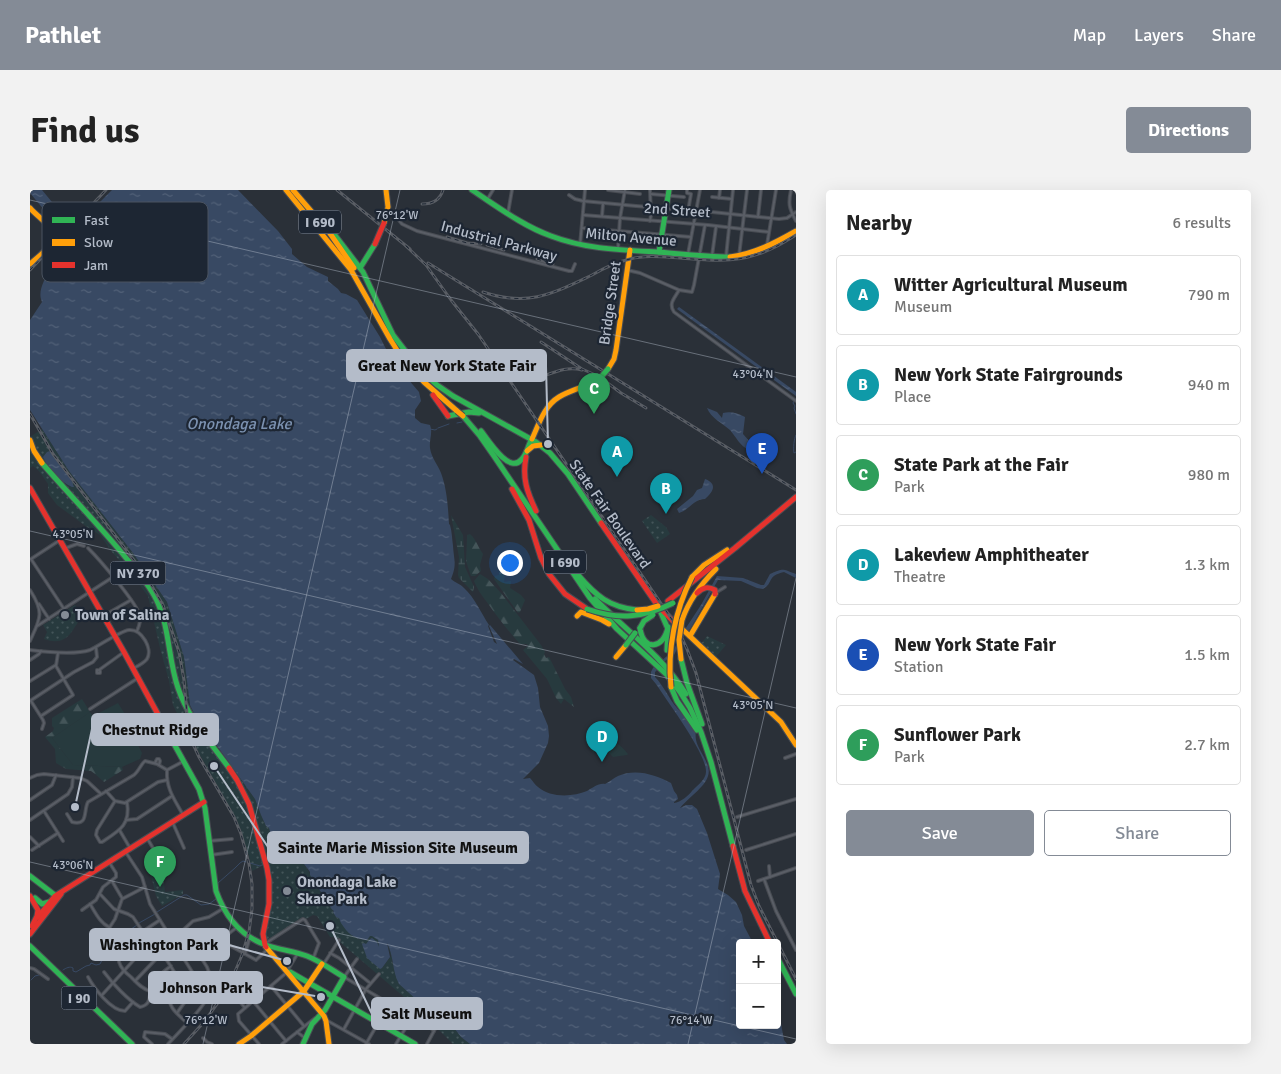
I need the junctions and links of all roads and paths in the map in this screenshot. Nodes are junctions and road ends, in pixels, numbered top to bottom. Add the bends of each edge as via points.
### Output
1 (286, 190) edge
2 (294, 190) edge
3 (386, 190) edge
4 (472, 190) edge
5 (493, 190) edge
6 (512, 190) edge
7 (585, 190) edge
8 (608, 190) edge
9 (650, 190) edge
10 (687, 190) edge
11 (700, 190) edge
12 (720, 190) edge
13 (734, 190) edge
14 (747, 190) edge
15 (761, 190) edge
16 (776, 190) edge
17 (791, 190) edge
18 (625, 191) edge
19 (669, 193) edge
20 (640, 194) dead end
21 (651, 194) junction
22 (569, 195) dead end
23 (684, 197) dead end
24 (712, 197) dead end
25 (719, 198) junction
26 (732, 199) junction
27 (487, 200) junction
28 (584, 201) junction
29 (603, 203) junction
30 (623, 205) junction
31 (30, 208) edge
32 (651, 208) junction
33 (666, 209) junction
34 (688, 211) junction
35 (696, 211) junction
36 (796, 212) edge
37 (508, 213) junction
38 (388, 214) junction
39 (731, 214) junction
40 (583, 215) junction
41 (744, 215) junction
42 (792, 215) junction
43 (602, 216) junction
44 (758, 217) junction
45 (620, 218) junction
46 (771, 218) junction
47 (42, 221) edge
48 (650, 221) junction
49 (796, 221) edge
50 (664, 222) junction
51 (694, 224) junction
52 (705, 225) junction
53 (716, 226) junction
54 (729, 227) junction
55 (582, 228) junction
56 (742, 229) junction
57 (619, 231) junction
58 (796, 231) edge
59 (769, 232) junction
60 (661, 235) junction
61 (691, 237) junction
62 (580, 245) junction
63 (767, 248) junction
64 (618, 249) junction
65 (630, 250) junction
66 (42, 251) edge
67 (658, 252) junction
68 (688, 254) junction
69 (700, 255) junction
70 (712, 256) junction
71 (739, 256) junction
72 (726, 257) junction
73 (30, 264) edge
74 (575, 264) dead end
75 (360, 268) junction
76 (627, 270) junction
77 (679, 290) junction
78 (420, 378) junction
79 (796, 401) edge
80 (473, 408) junction
81 (463, 413) junction
82 (486, 414) junction
83 (481, 431) junction
84 (523, 435) junction
85 (532, 439) junction
86 (30, 440) edge
87 (528, 445) junction
88 (541, 445) junction
89 (30, 448) edge
90 (489, 449) junction
91 (527, 452) junction
92 (42, 463) junction
93 (30, 488) edge
94 (796, 497) edge
95 (796, 501) edge
96 (536, 511) junction
97 (777, 515) junction
98 (765, 523) junction
99 (60, 540) junction
100 (84, 546) dead end
101 (88, 548) dead end
102 (65, 549) junction
103 (30, 560) edge
104 (722, 563) junction
105 (578, 574) junction
106 (112, 577) junction
107 (725, 587) dead end
108 (30, 590) edge
109 (713, 590) junction
110 (90, 592) junction
111 (131, 600) junction
112 (38, 602) junction
113 (670, 602) junction
114 (615, 606) junction
115 (686, 608) junction
116 (64, 609) junction
117 (663, 613) junction
118 (103, 616) junction
119 (577, 616) dead end
120 (49, 619) junction
121 (620, 625) junction
122 (37, 626) junction
123 (668, 627) junction
124 (137, 631) junction
125 (689, 635) junction
126 (625, 636) junction
127 (115, 637) junction
128 (30, 641) edge
129 (648, 643) junction
130 (96, 648) junction
131 (30, 650) edge
132 (41, 651) junction
133 (58, 652) junction
134 (124, 652) junction
135 (616, 657) dead end
136 (30, 660) edge
137 (56, 664) junction
138 (659, 664) junction
139 (133, 669) junction
140 (99, 670) dead end
141 (138, 678) junction
142 (64, 679) junction
143 (30, 681) edge
144 (671, 687) junction
145 (30, 701) edge
146 (90, 709) dead end
147 (41, 716) junction
148 (700, 720) junction
149 (42, 729) dead end
150 (796, 744) edge
151 (796, 754) edge
152 (784, 758) dead end
153 (184, 761) junction
154 (156, 763) junction
155 (159, 765) junction
156 (712, 768) junction
157 (167, 770) junction
158 (56, 775) junction
159 (73, 777) junction
160 (30, 778) edge
161 (166, 780) junction
162 (106, 792) junction
163 (102, 794) junction
164 (172, 796) junction
165 (796, 799) edge
166 (30, 800) edge
167 (114, 801) junction
168 (127, 802) junction
169 (204, 802) junction
170 (44, 811) junction
171 (67, 814) dead end
172 (183, 815) junction
173 (737, 817) dead end
174 (30, 820) edge
175 (126, 820) junction
176 (172, 821) junction
177 (120, 830) junction
178 (58, 834) junction
179 (796, 834) edge
180 (30, 837) edge
181 (147, 838) junction
182 (232, 839) dead end
183 (63, 841) dead end
184 (209, 841) junction
185 (39, 846) junction
186 (184, 848) dead end
187 (32, 850) dead end
188 (128, 850) junction
189 (746, 850) dead end
190 (232, 852) dead end
191 (211, 854) junction
192 (109, 862) junction
193 (162, 863) dead end
194 (769, 866) dead end
195 (796, 868) edge
196 (30, 876) edge
197 (770, 877) junction
198 (764, 879) junction
199 (112, 881) junction
200 (758, 881) dead end
201 (145, 887) junction
202 (100, 894) junction
203 (30, 895) edge
204 (53, 898) junction
205 (123, 899) junction
206 (90, 904) junction
207 (224, 908) junction
208 (82, 910) dead end
209 (118, 911) junction
210 (44, 912) junction
211 (160, 920) junction
212 (31, 927) edge
213 (110, 927) junction
214 (264, 927) junction
215 (236, 928) junction
216 (143, 932) junction
217 (168, 932) junction
218 (181, 932) dead end
219 (30, 933) edge
220 (98, 933) dead end
221 (252, 938) junction
222 (769, 939) edge
223 (769, 939) edge
224 (339, 940) dead end
225 (176, 945) junction
226 (30, 946) edge
227 (270, 948) junction
228 (796, 950) edge
229 (30, 951) edge
230 (298, 953) junction
231 (330, 953) junction
232 (162, 954) junction
233 (245, 954) junction
234 (183, 955) junction
235 (314, 959) junction
236 (357, 959) dead end
237 (781, 959) edge
238 (322, 964) junction
239 (781, 965) edge
240 (171, 966) junction
241 (350, 967) junction
242 (30, 968) edge
243 (124, 971) junction
244 (288, 971) junction
245 (104, 972) dead end
246 (378, 974) dead end
247 (88, 977) dead end
248 (344, 977) junction
249 (48, 979) dead end
250 (135, 981) junction
251 (114, 983) junction
252 (371, 983) junction
253 (310, 984) junction
254 (201, 985) junction
255 (271, 986) junction
256 (796, 987) edge
257 (231, 990) dead end
258 (366, 990) junction
259 (150, 991) junction
260 (304, 991) junction
261 (796, 994) edge
262 (102, 995) junction
263 (332, 997) junction
264 (253, 1001) junction
265 (133, 1002) junction
266 (389, 1004) junction
267 (287, 1006) junction
268 (245, 1008) junction
269 (355, 1010) junction
270 (177, 1013) junction
271 (322, 1013) junction
272 (412, 1017) junction
273 (270, 1020) junction
274 (326, 1020) junction
275 (187, 1023) junction
276 (378, 1023) junction
277 (307, 1025) junction
278 (344, 1029) junction
279 (297, 1032) junction
280 (252, 1036) junction
281 (401, 1036) junction
282 (203, 1038) dead end
283 (306, 1038) junction
284 (172, 1039) junction
285 (286, 1040) junction
286 (127, 1044) edge
287 (132, 1044) edge
288 (152, 1044) edge
289 (168, 1044) edge
290 (212, 1044) edge
291 (238, 1044) edge
292 (259, 1044) edge
293 (282, 1044) edge
294 (303, 1044) edge
295 (329, 1044) edge
296 (367, 1044) edge
297 (396, 1044) edge
298 (415, 1044) edge
299 (427, 1044) edge

1 - 78 main road, I 690 via 345,262 397,351
2 - 75 main road, State Fair Boulevard
2 - 81 main road, I 690 via 355,269 410,363
3 - 38 main road
4 - 27 main road, Milton Avenue
5 - 27 street
6 - 37 street
7 - 28 street
8 - 18 street
9 - 21 street
10 - 34 street via 691,194
11 - 35 street
12 - 25 street
13 - 26 street
14 - 41 street
15 - 44 street
16 - 46 street
17 - 42 street via 789,205
18 - 20 street
18 - 30 street
19 - 21 street
19 - 23 street
19 - 33 main road
21 - 32 street
22 - 28 street
24 - 25 street
25 - 26 street
26 - 39 street
27 - 37 main road, Milton Avenue
28 - 29 street
28 - 40 street
29 - 30 street
29 - 43 street
30 - 32 street
30 - 45 street
31 - 47 main road
32 - 33 street
32 - 48 street
33 - 34 street
33 - 50 main road
34 - 35 street
35 - 39 street
35 - 51 street
36 - 42 street
37 - 62 main road, Milton Avenue via 531,228
38 - 74 street, Industrial Parkway via 393,213 402,224 417,231 569,271
38 - 75 main road, bridge
39 - 41 street
39 - 54 street
40 - 43 street, 2nd Street
40 - 55 street
41 - 44 street
41 - 56 street
42 - 46 street via 783,219
42 - 49 street
43 - 45 street, 2nd Street
44 - 46 street
45 - 48 street, 2nd Street
45 - 57 street
46 - 59 street
48 - 50 street, 2nd Street
50 - 51 street, 2nd Street
50 - 60 main road
51 - 52 street, 2nd Street
51 - 61 street
52 - 53 street, 2nd Street
52 - 69 street
53 - 54 street, 2nd Street
53 - 70 street
54 - 56 street, 2nd Street
54 - 72 street
55 - 57 street
55 - 62 street
56 - 59 street, 2nd Street
56 - 71 street
57 - 60 street
57 - 64 street
58 - 63 main road, Milton Avenue
59 - 63 street
60 - 61 street
60 - 67 main road
61 - 68 street
62 - 64 main road, Milton Avenue
63 - 71 main road, Milton Avenue
64 - 65 main road, Milton Avenue
65 - 67 main road, Milton Avenue
65 - 76 main road, Bridge Street
66 - 73 main road
67 - 68 main road, Milton Avenue
68 - 69 main road, Milton Avenue
69 - 70 main road, Milton Avenue
69 - 77 street via 692,292
70 - 72 main road, Milton Avenue
71 - 72 main road, Milton Avenue
75 - 80 main road, State Fair Boulevard via 393,334 413,363 441,388
76 - 77 street
76 - 85 main road, Bridge Street, bridge via 616,351 608,370 592,383 554,401
77 - 79 street via 671,303 674,312
78 - 81 main road, I 690
78 - 81 main road via 448,416
80 - 81 main road
80 - 82 main road, State Fair Boulevard
81 - 82 main road
81 - 83 main road, I 690
81 - 90 main road, I 690
82 - 84 main road, State Fair Boulevard
83 - 87 main road via 510,464 521,461
83 - 96 main road, I 690
84 - 85 main road, State Fair Boulevard
84 - 87 main road
85 - 87 main road
85 - 88 main road, State Fair Boulevard
85 - 91 main road
86 - 92 main road
88 - 91 main road via 533,446
88 - 117 main road, State Fair Boulevard via 568,474
89 - 92 main road, NY 370
90 - 113 main road, bridge via 525,512 549,575 568,597 587,609 613,617 656,612
90 - 126 main road, I 690 via 590,598
91 - 96 main road via 525,483
92 - 214 main road, NY 370 via 108,536 154,596 188,713 237,780 249,804 269,880 270,895
93 - 99 main road
94 - 97 main road
95 - 97 main road
96 - 105 main road, I 690
97 - 98 main road
97 - 104 main road
98 - 113 main road
98 - 144 main road, bridge via 704,565 692,578 684,594 675,629 669,666
99 - 102 main road
99 - 103 street
100 - 102 street via 77,544
101 - 106 street
102 - 110 main road
103 - 116 street
104 - 113 main road
104 - 115 main road via 693,594
105 - 114 main road via 593,592
105 - 121 main road, I 690
106 - 110 street
106 - 111 street
107 - 109 street
108 - 112 street
109 - 115 main road via 700,589
109 - 125 main road
110 - 116 street
110 - 118 main road
111 - 118 street
111 - 124 street via 140,616
112 - 120 street
112 - 122 street
113 - 114 main road, bridge via 636,610
113 - 129 main road, bridge via 643,622 640,633
114 - 135 main road, bridge via 630,611 638,623 635,633
115 - 148 main road, bridge via 679,640 681,659 686,684
116 - 120 street
117 - 123 main road, State Fair Boulevard
117 - 125 main road
118 - 127 main road
119 - 126 main road via 581,612 602,620
120 - 122 street
121 - 129 main road
121 - 138 main road, I 690
122 - 128 street
123 - 129 main road via 663,640 656,644
123 - 144 main road, bridge via 667,668
124 - 127 street via 126,631
124 - 139 street via 144,639 148,656
125 - 150 main road via 781,722
126 - 138 main road, I 690
127 - 130 street
127 - 134 main road
130 - 133 street via 84,652
130 - 142 street via 94,662
131 - 132 street
132 - 133 street
132 - 136 street
133 - 137 street
134 - 139 main road
134 - 140 street
137 - 142 street
137 - 143 street
138 - 148 main road, I 690 via 681,686
138 - 156 main road, I 690 via 694,714
139 - 141 main road
141 - 146 street
141 - 153 main road
142 - 145 street
142 - 147 street via 73,695
144 - 156 main road via 700,736
145 - 147 street
147 - 149 street
148 - 222 main road, I 690 via 747,886
151 - 152 street
153 - 157 street
153 - 169 main road
154 - 155 street
154 - 155 street via 159,759
154 - 162 street via 145,761 136,773
155 - 157 street
156 - 223 main road, I 690 via 745,891
157 - 161 street
158 - 159 street
158 - 160 street via 40,774
158 - 166 street via 52,785
159 - 163 street via 88,781
159 - 170 street via 68,794
161 - 164 street
161 - 168 street
162 - 163 street
162 - 167 street
163 - 171 street via 88,802 84,819 80,822 72,822
164 - 172 street
164 - 175 street via 137,819
165 - 173 street
167 - 168 street
167 - 177 street via 96,830 97,839 102,842
168 - 175 street
169 - 172 main road
169 - 184 main road
170 - 174 street
170 - 178 street
172 - 176 main road
175 - 177 street
176 - 181 main road
176 - 186 street
177 - 188 street
178 - 183 street
178 - 185 street
179 - 189 street
180 - 185 street
181 - 188 main road
181 - 193 street
182 - 184 street
184 - 191 main road
185 - 187 street
188 - 192 main road
188 - 201 street
190 - 191 street
191 - 207 main road via 215,889
192 - 199 street via 116,873
192 - 204 main road
194 - 197 street
195 - 197 street
196 - 204 main road
197 - 198 street
198 - 200 street
198 - 228 street
199 - 202 street
199 - 205 street
201 - 205 street
201 - 211 street
202 - 206 street
202 - 209 street
203 - 204 main road via 44,904
203 - 210 main road
203 - 212 main road via 39,911
204 - 210 main road
204 - 210 main road
205 - 209 street
206 - 208 street
206 - 213 street via 101,921
207 - 215 main road
207 - 218 street via 193,921
209 - 213 street
209 - 216 street via 133,917
210 - 212 main road
210 - 219 main road
211 - 216 street
211 - 217 street
213 - 220 street via 103,937
214 - 221 main road via 261,936
214 - 227 main road, NY 370 via 263,938
215 - 221 main road
215 - 233 street via 223,938 228,945
216 - 243 street via 120,955 119,962
217 - 225 street
217 - 243 street via 146,948
221 - 227 main road
221 - 233 street
224 - 231 street
225 - 232 street
225 - 234 street
226 - 287 main road, I 90
227 - 230 main road
227 - 233 street via 256,960
227 - 235 street via 286,930 303,919 320,943
227 - 244 main road
229 - 286 main road, I 90
230 - 235 main road
230 - 244 street
231 - 238 street
231 - 241 street
232 - 240 street
232 - 250 street
234 - 254 street
234 - 254 street via 195,948 207,967 210,976
235 - 238 main road
236 - 241 street
237 - 256 main road
238 - 248 main road
238 - 253 main road
239 - 261 main road
240 - 259 street via 154,982
240 - 270 street via 178,978 169,1001
241 - 248 street
241 - 252 street
242 - 249 street
243 - 250 street
243 - 251 street
244 - 253 main road
244 - 255 street
244 - 260 main road
245 - 251 street
246 - 252 street
247 - 262 street
248 - 258 street
248 - 263 main road
250 - 259 street
251 - 262 street
251 - 265 street
252 - 258 street
253 - 260 main road
253 - 263 main road
254 - 270 street
254 - 275 street via 207,992 206,1000
255 - 264 street
255 - 267 street
257 - 268 street
258 - 266 street
258 - 269 street
259 - 265 street via 145,1006
260 - 267 main road
260 - 271 main road
262 - 265 street via 119,1010 126,1010
263 - 269 main road
263 - 271 main road
264 - 268 street
264 - 273 street
266 - 272 street
266 - 276 street
267 - 273 main road
267 - 277 street
268 - 280 street via 238,1018
269 - 276 main road
269 - 278 street
270 - 275 street
271 - 274 main road
271 - 277 main road
272 - 281 street
272 - 299 street via 434,1030
273 - 280 main road
273 - 285 street
274 - 278 street
274 - 295 main road
275 - 284 street
276 - 281 main road
276 - 296 street
277 - 279 street
277 - 283 main road
278 - 296 street
279 - 283 street
279 - 285 street
280 - 291 main road
280 - 292 street
281 - 297 street
281 - 298 main road
282 - 290 street
283 - 294 main road
284 - 288 street via 164,1034 146,1032 144,1037
284 - 289 street
285 - 293 street

